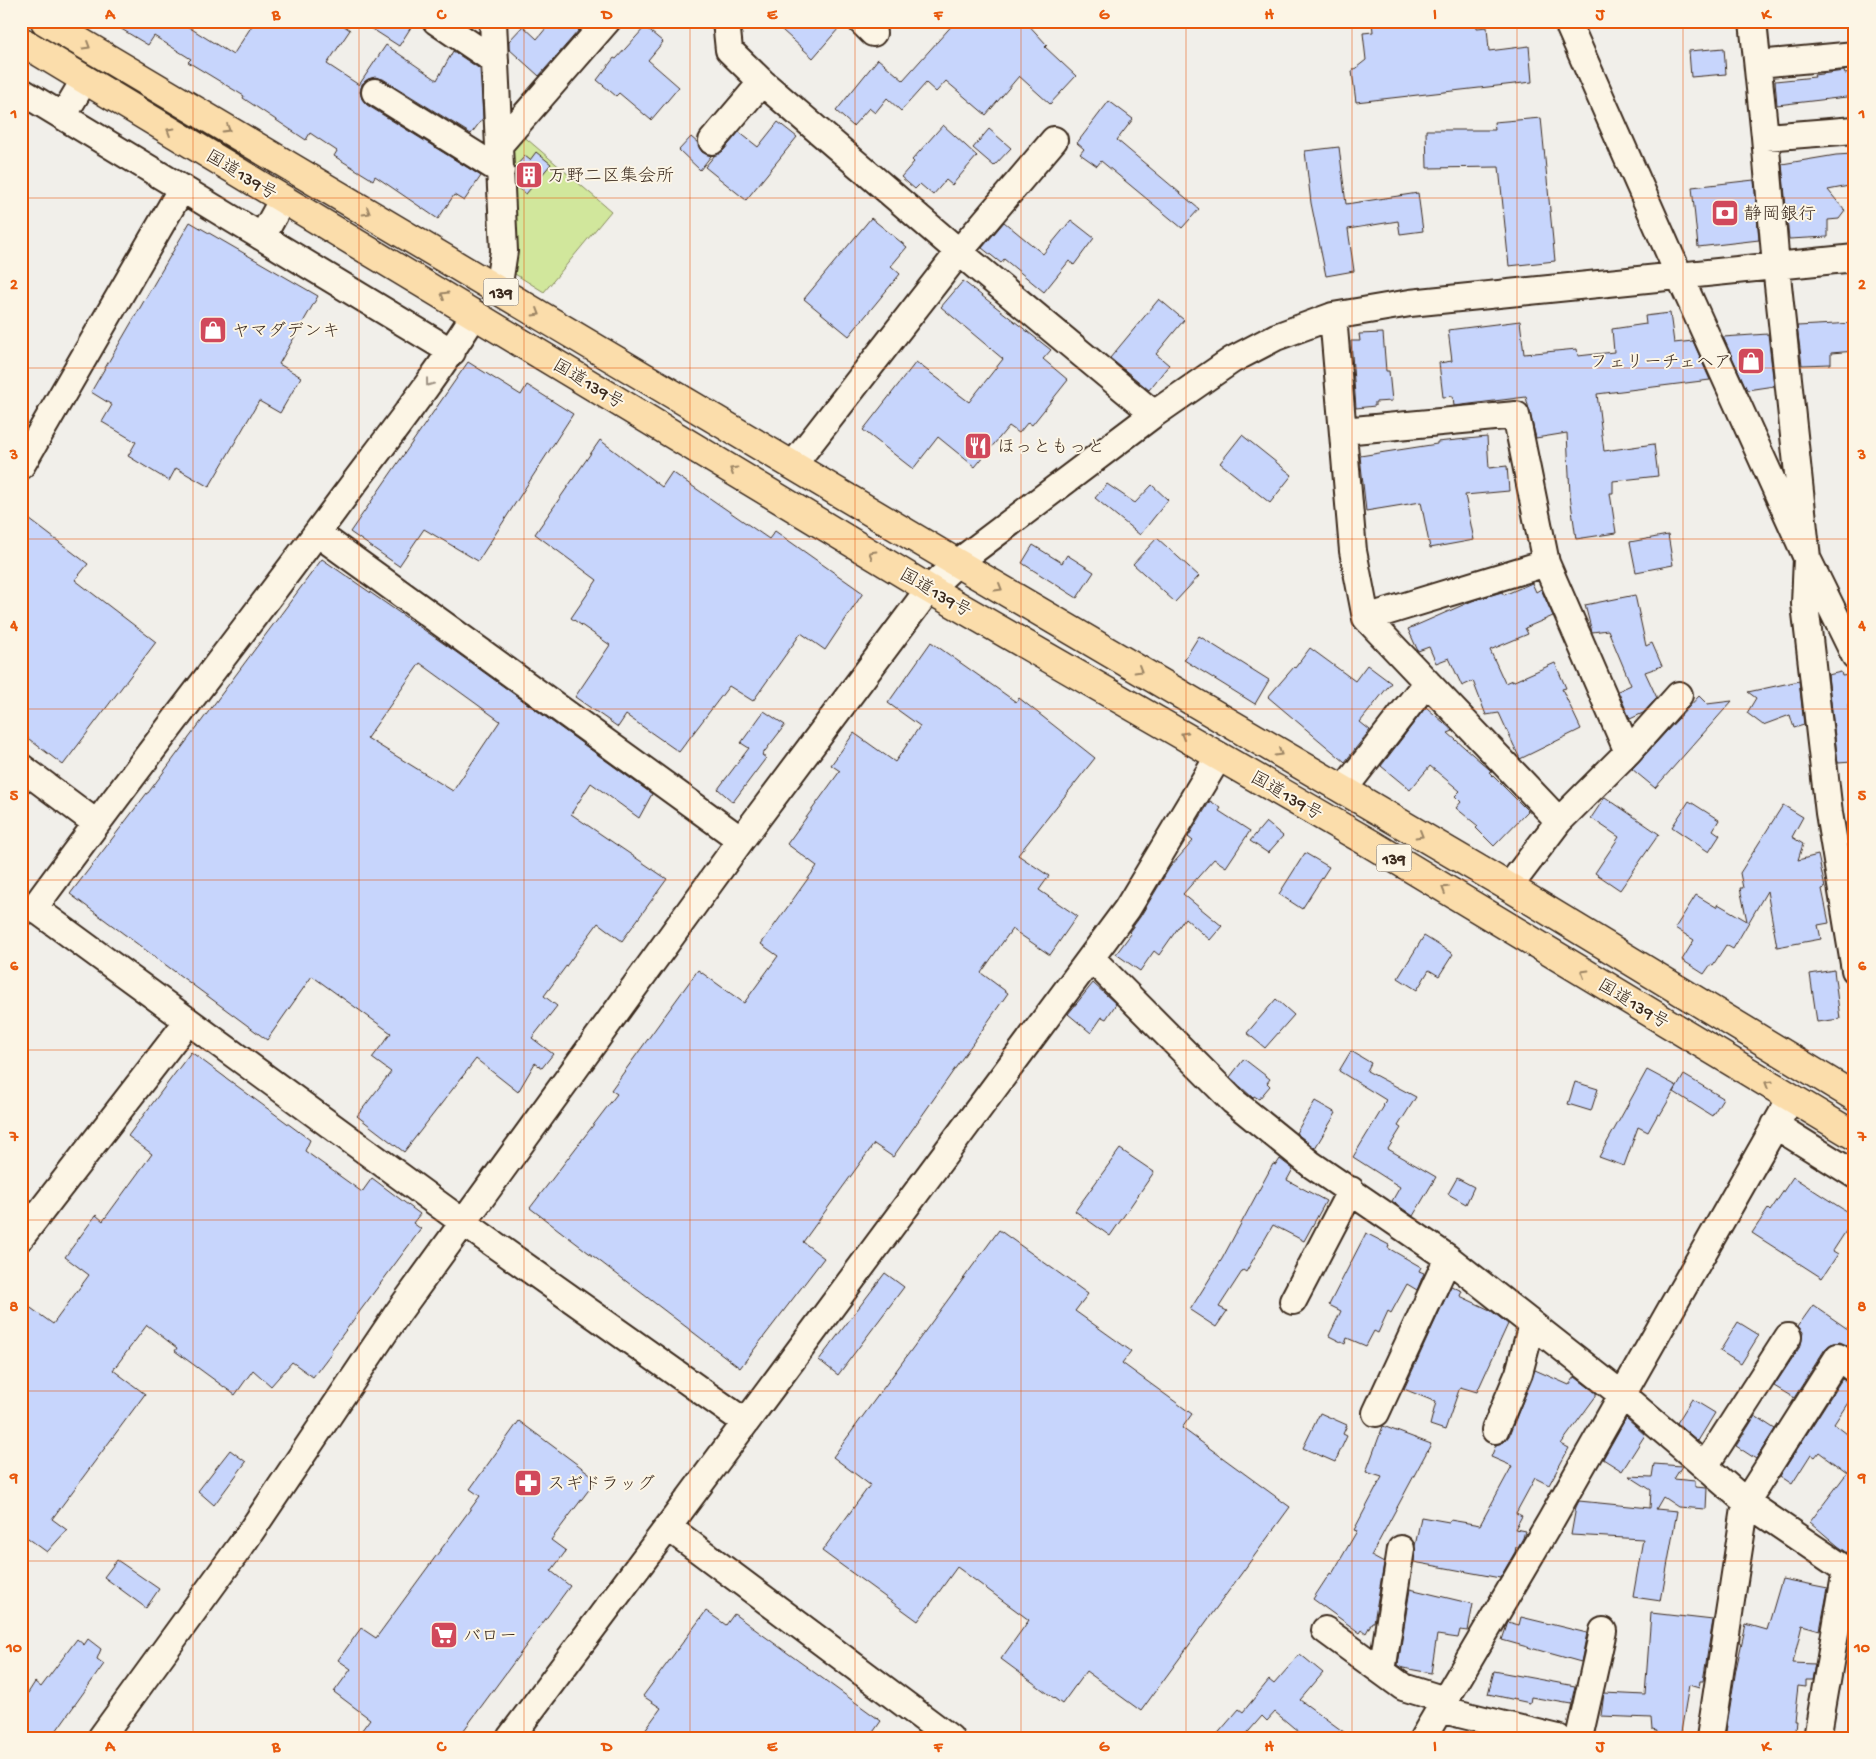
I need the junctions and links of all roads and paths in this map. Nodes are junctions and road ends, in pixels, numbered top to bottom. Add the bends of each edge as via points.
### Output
1 (45, 21) edge
2 (436, 21) edge
3 (493, 21) edge
4 (726, 21) edge
5 (1567, 21) edge
6 (1753, 21) edge
7 (605, 22) edge
8 (21, 41) edge
9 (1855, 55) edge
10 (495, 62) junction
11 (1758, 64) junction
12 (85, 80) junction
13 (762, 82) junction
14 (21, 91) edge
15 (375, 92) dead end
16 (63, 116) junction
17 (1855, 130) edge
18 (1765, 137) junction
19 (1054, 140) dead end
20 (712, 141) dead end
21 (500, 144) junction
22 (501, 171) junction
23 (182, 188) junction
24 (283, 199) junction
25 (262, 237) junction
26 (959, 252) junction
27 (1855, 258) edge
28 (1776, 266) junction
29 (1679, 275) junction
30 (498, 290) junction
31 (475, 314) junction
32 (1333, 316) junction
33 (452, 352) junction
34 (1154, 414) junction
35 (1343, 431) junction
36 (793, 465) junction
37 (21, 466) edge
38 (317, 533) junction
39 (1808, 558) junction
40 (957, 563) junction
41 (1546, 563) junction
42 (929, 588) junction
43 (1366, 618) junction
44 (1855, 655) edge
45 (1427, 682) junction
46 (1679, 695) dead end
47 (1628, 752) junction
48 (1219, 756) junction
49 (21, 766) edge
50 (1343, 790) junction
51 (1559, 821) junction
52 (96, 823) junction
53 (741, 840) junction
54 (1509, 887) junction
55 (1091, 958) junction
56 (1855, 970) edge
57 (188, 1021) junction
58 (1855, 1096) edge
59 (1791, 1098) junction
60 (1775, 1124) junction
61 (1855, 1136) edge
62 (1855, 1175) edge
63 (1350, 1190) junction
64 (464, 1223) junction
65 (21, 1237) edge
66 (1448, 1258) junction
67 (1293, 1301) dead end
68 (1532, 1324) junction
69 (1788, 1336) dead end
70 (1855, 1370) edge
71 (1621, 1394) junction
72 (1376, 1413) dead end
73 (745, 1422) junction
74 (1495, 1430) dead end
75 (1705, 1466) junction
76 (1746, 1502) junction
77 (668, 1527) junction
78 (1401, 1549) dead end
79 (1850, 1573) edge
80 (1325, 1630) dead end
81 (1603, 1630) dead end
82 (1382, 1671) junction
83 (1442, 1704) junction
84 (933, 1733) edge
85 (101, 1738) edge
86 (510, 1738) edge
87 (1422, 1738) edge
88 (1558, 1738) edge
89 (1579, 1738) edge
90 (1710, 1738) edge
91 (1817, 1738) edge

1 -> 30 highway, 国道139号 / 139
2 - 10 street
3 - 10 street
4 - 13 street via 729,50
5 - 29 street
6 - 11 street
7 - 21 street
8 - 12 highway, 国道139号 / 139
9 - 11 street
10 - 21 street
11 - 18 street
12 - 16 street
24 -> 12 highway, 国道139号 / 139
13 - 20 street
13 - 26 street
14 - 16 street
15 - 22 street
16 - 23 street
17 - 18 street
18 - 28 street
19 - 26 street
21 - 22 street
22 - 30 street via 504,251
23 - 25 street
23 - 37 street
24 - 25 street
31 -> 24 highway, 国道139号 / 139
25 - 33 street
26 - 34 street
26 - 36 street
27 - 28 street
28 - 29 street
28 - 39 street
29 - 32 street via 1410,303
29 - 39 street
30 -> 36 highway, 国道139号 / 139
31 - 33 street
42 -> 31 highway, 国道139号 / 139
32 - 34 street via 1276,337 1232,360
32 - 35 street
33 -> 38 street
34 - 40 street
35 - 41 street via 1516,415
35 - 43 street via 1352,552
36 - 40 highway, 国道139号 / 139
38 - 52 street
38 - 53 street
39 - 44 street
39 - 56 street via 1805,604 1819,728 1829,813
40 - 42 street
40 -> 50 highway, 国道139号 / 139
41 - 43 street
41 - 47 street
48 -> 42 highway, 国道139号 / 139
42 - 53 street
43 - 45 street
45 - 50 street
45 - 51 street
46 - 47 street
47 - 51 street
48 - 55 street via 1127,909
59 -> 48 highway, 国道139号 / 139
49 - 52 street
50 -> 54 highway, 国道139号 / 139
51 - 54 street
52 - 57 street via 34,908
53 - 64 street
54 - 58 highway, 国道139号 / 139
55 - 63 street via 1233,1101
55 - 73 street
57 - 64 street
57 - 65 street
59 - 60 street
59 - 61 highway, 国道139号 / 139
60 - 62 street
60 - 71 street
63 - 66 street
63 - 67 street
64 - 73 street
64 - 85 street via 397,1314 245,1540
66 - 68 street
66 - 72 street
68 - 71 street
68 - 74 street via 1519,1373
69 - 75 street
70 - 76 street via 1838,1357
71 - 75 street
71 - 83 street via 1550,1522
73 - 77 street
75 - 76 street
76 - 79 street
76 - 90 street
77 - 84 street
77 - 86 street
78 - 82 street
79 - 91 street via 1827,1672
80 - 82 street
81 - 89 street
82 - 83 street via 1404,1687
83 - 87 street
83 - 88 street

